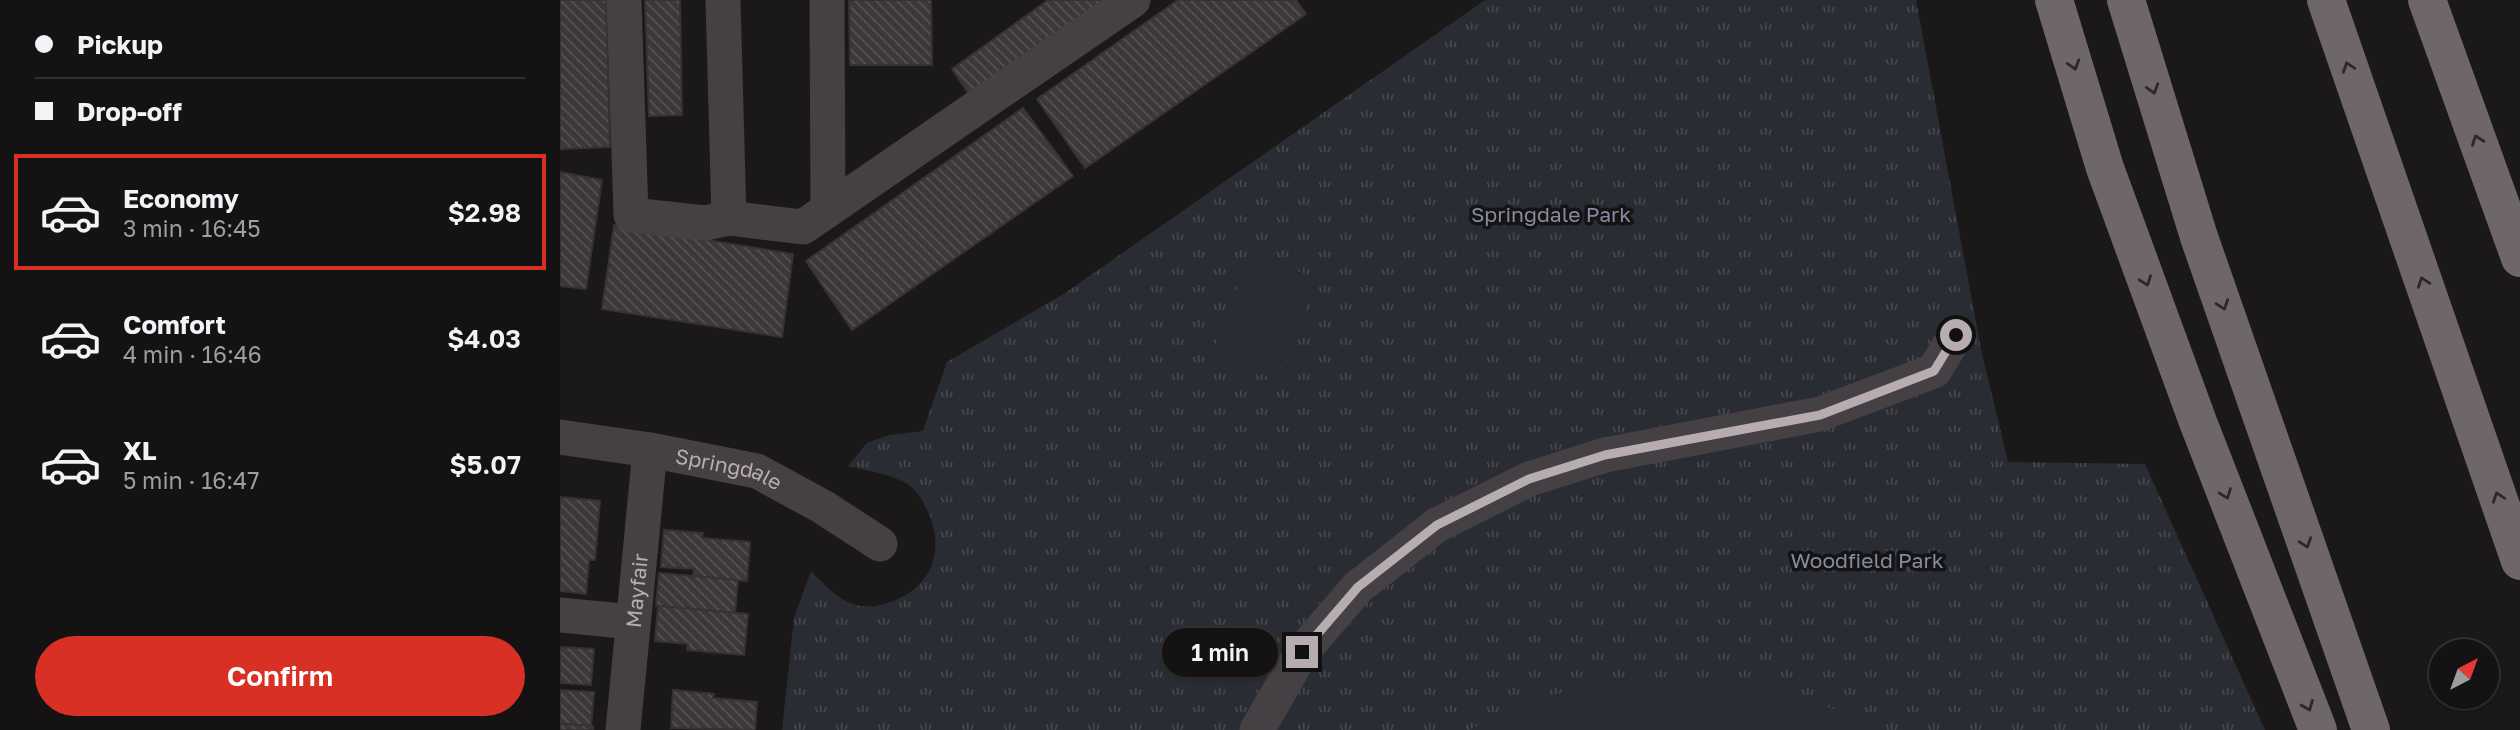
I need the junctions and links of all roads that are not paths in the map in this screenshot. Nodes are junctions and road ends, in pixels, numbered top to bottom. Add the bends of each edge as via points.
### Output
1 (624, 0) edge
2 (723, 0) edge
3 (827, 0) edge
4 (1133, 0) edge
5 (2053, 0) edge
6 (2126, 0) edge
7 (2326, 0) edge
8 (2427, 0) edge
9 (828, 210) junction
10 (729, 218) junction
11 (2520, 258) edge
12 (1956, 335) dead end
13 (560, 437) edge
14 (650, 450) junction
15 (880, 544) dead end
16 (2520, 562) edge
17 (560, 615) edge
18 (632, 622) junction
19 (623, 730) edge
20 (1257, 730) edge
21 (2318, 730) edge
22 (2371, 730) edge

1 - 10 street via 631,215 705,223
2 - 10 street
3 - 9 street
4 - 9 street
5 -> 21 highway via 2105,168
6 -> 22 highway via 2199,237
16 -> 7 highway
11 -> 8 highway
9 - 10 street via 803,227
12 - 20 street via 1934,371 1820,415 1605,455 1529,479 1437,525 1358,587 1302,652
13 - 14 street, Springdale
14 - 15 street, Springdale via 758,471
14 - 18 street, Mayfair
17 - 18 street
18 - 19 street, Mayfair

